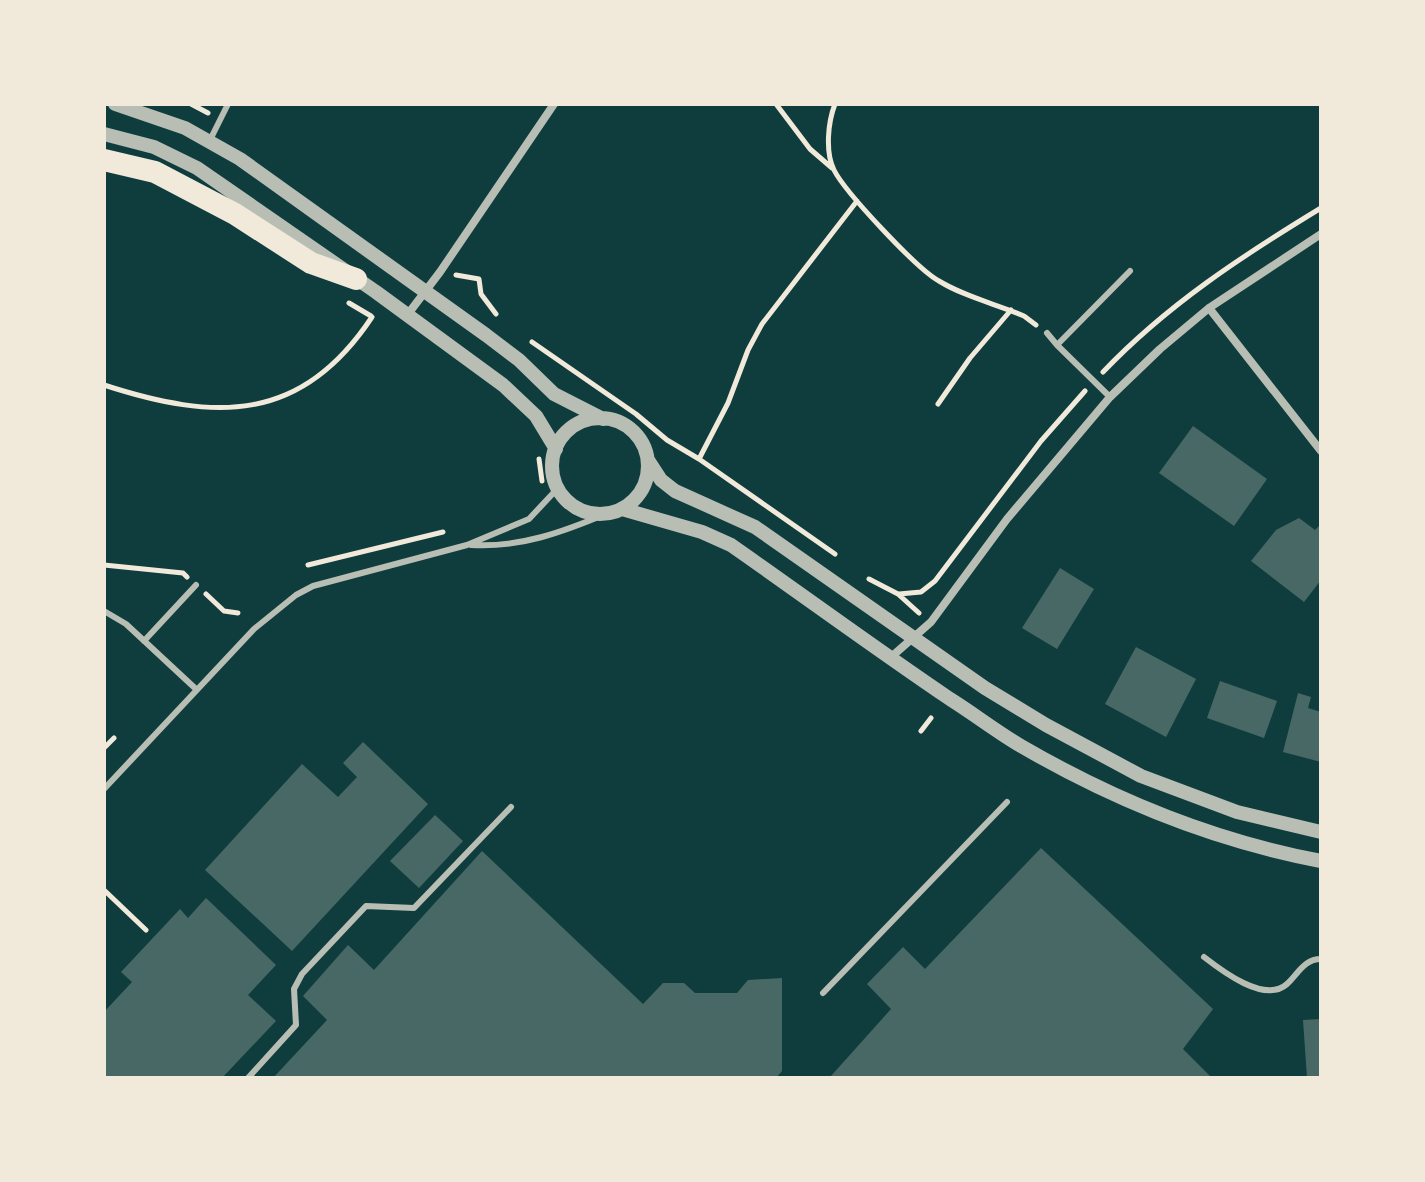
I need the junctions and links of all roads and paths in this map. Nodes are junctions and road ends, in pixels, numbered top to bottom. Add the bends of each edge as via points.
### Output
1 (115, 104) edge
2 (228, 104) edge
3 (554, 104) edge
4 (776, 104) edge
5 (835, 104) edge
6 (104, 134) edge
7 (209, 142) junction
8 (104, 160) edge
9 (833, 169) junction
10 (857, 201) junction
11 (1321, 234) edge
12 (1130, 271) dead end
13 (440, 272) junction
14 (356, 279) junction
15 (424, 293) junction
16 (339, 297) dead end
17 (1209, 308) junction
18 (1011, 310) junction
19 (408, 314) junction
20 (499, 318) dead end
21 (1047, 333) joint
22 (524, 336) dead end
23 (1057, 345) junction
24 (104, 385) edge
25 (1110, 397) junction
26 (938, 404) dead end
27 (603, 419) junction
28 (556, 449) junction
29 (1321, 451) edge
30 (538, 456) dead end
31 (699, 459) junction
32 (648, 460) junction
33 (558, 488) junction
34 (540, 489) dead end
35 (615, 511) junction
36 (458, 528) dead end
37 (467, 545) junction
38 (840, 558) dead end
39 (308, 565) dead end
40 (865, 576) dead end
41 (196, 585) dead end
42 (104, 611) edge
43 (931, 622) junction
44 (914, 637) junction
45 (144, 641) junction
46 (890, 658) junction
47 (197, 690) junction
48 (931, 718) dead end
49 (921, 731) dead end
50 (114, 738) dead end
51 (104, 748) edge
52 (104, 789) edge
53 (1007, 802) dead end
54 (511, 807) dead end
55 (1321, 832) edge
56 (1321, 861) edge
57 (104, 890) edge
58 (146, 930) dead end
59 (1204, 957) dead end
60 (1321, 959) edge
61 (823, 993) dead end
62 (248, 1078) edge

1 - 7 street
2 - 7 lane
3 - 13 street
4 - 9 path via 810,149
5 - 9 path via 829,137
6 - 14 street via 154,147 197,168
7 - 15 street via 323,217
8 - 14 highway via 155,172 235,214 311,263
9 - 10 path
10 - 18 path via 936,280
10 - 31 path via 762,324
11 - 17 street
12 - 23 lane
13 - 15 street
13 - 20 path via 479,279 481,294
14 - 19 street
15 - 19 street
15 - 27 street via 519,360 554,394
16 - 24 path via 376,319 335,363 280,397 207,409
17 - 25 street
17 - 29 street
18 - 21 path
18 - 26 path
19 - 28 street via 503,385 536,416
21 - 23 lane
22 - 31 path
23 - 25 lane
25 - 43 street via 1007,519
27 - 28 street via 574,426
27 - 32 street via 636,434
28 - 33 street via 552,469
30 - 34 path
31 - 38 path
32 - 35 street via 643,488
32 - 44 street via 675,491 755,527
33 - 35 street via 579,509
33 - 37 lane via 529,519
35 - 37 lane via 551,536 498,547
35 - 46 street via 702,532 731,545
36 - 39 path
37 - 47 lane via 296,595 254,629
40 - 43 path via 898,594
41 - 45 lane
42 - 45 lane
43 - 44 street
44 - 46 street
44 - 55 street via 985,688 1141,776 1237,812
45 - 47 lane
46 - 56 street via 1019,745 1128,802 1232,840
47 - 52 lane
48 - 49 path
50 - 51 path
53 - 61 lane
54 - 62 lane via 414,908 366,906 302,974 294,989 296,1025
57 - 58 path
59 - 60 lane via 1229,976 1269,991 1285,987 1304,965

